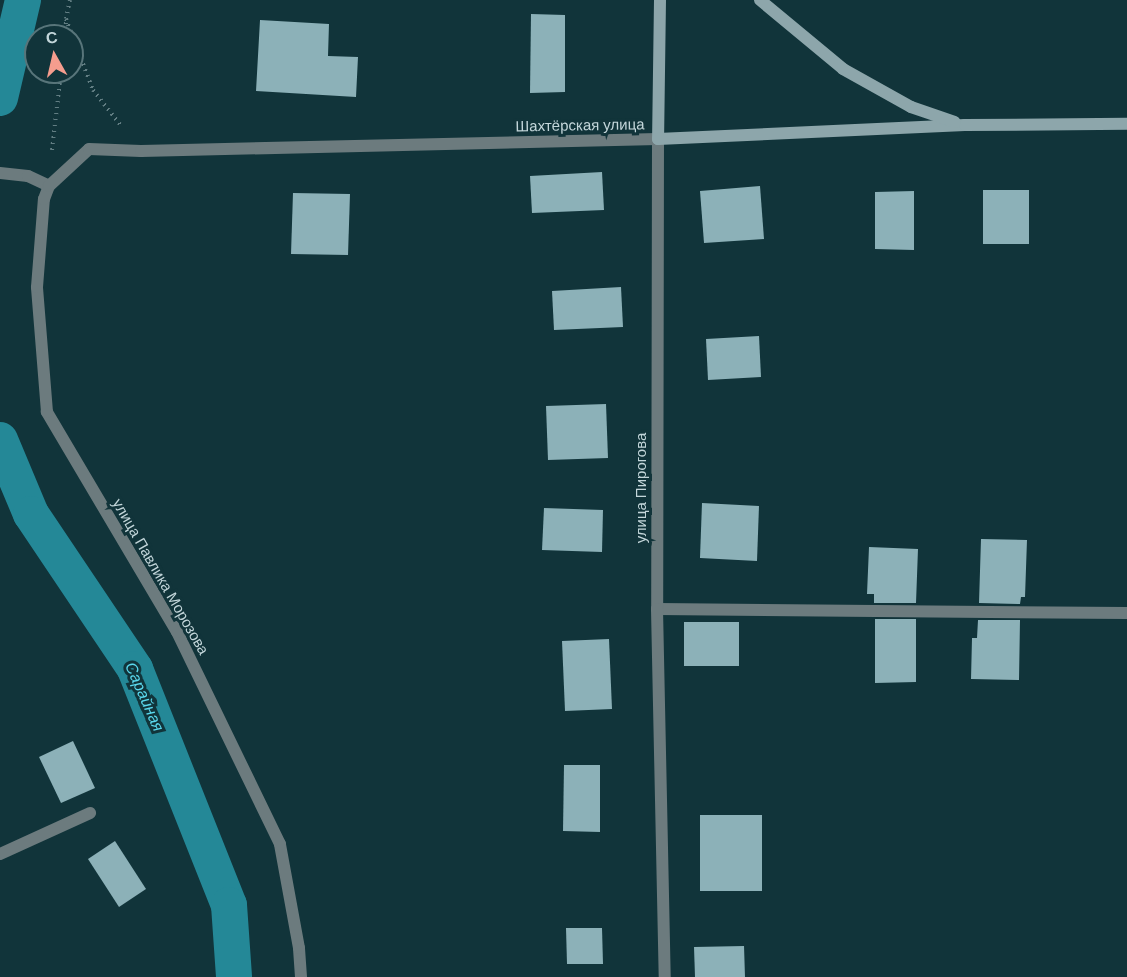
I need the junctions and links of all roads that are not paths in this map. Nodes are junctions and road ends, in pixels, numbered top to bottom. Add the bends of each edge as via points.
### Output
1 (660, 0) edge
2 (760, 0) edge
3 (1127, 124) edge
4 (964, 125) junction
5 (658, 139) junction
6 (0, 173) edge
7 (49, 186) junction
8 (657, 609) junction
9 (1127, 613) edge
10 (90, 813) dead end
11 (0, 854) edge
12 (301, 977) edge
13 (665, 977) edge

1 - 5 main road, улица Пирогова
2 - 4 main road via 802,39 858,79 912,107
3 - 4 main road, Шахтёрская улица
4 - 5 main road, Шахтёрская улица
5 - 7 street, Шахтёрская улица via 89,149
5 - 8 street, улица Пирогова
6 - 7 street via 28,176
7 - 12 street, улица Павлика Морозова via 44,199 37,287 46,412 177,632 280,844
8 - 9 street
8 - 13 street, улица Пирогова
10 - 11 street

